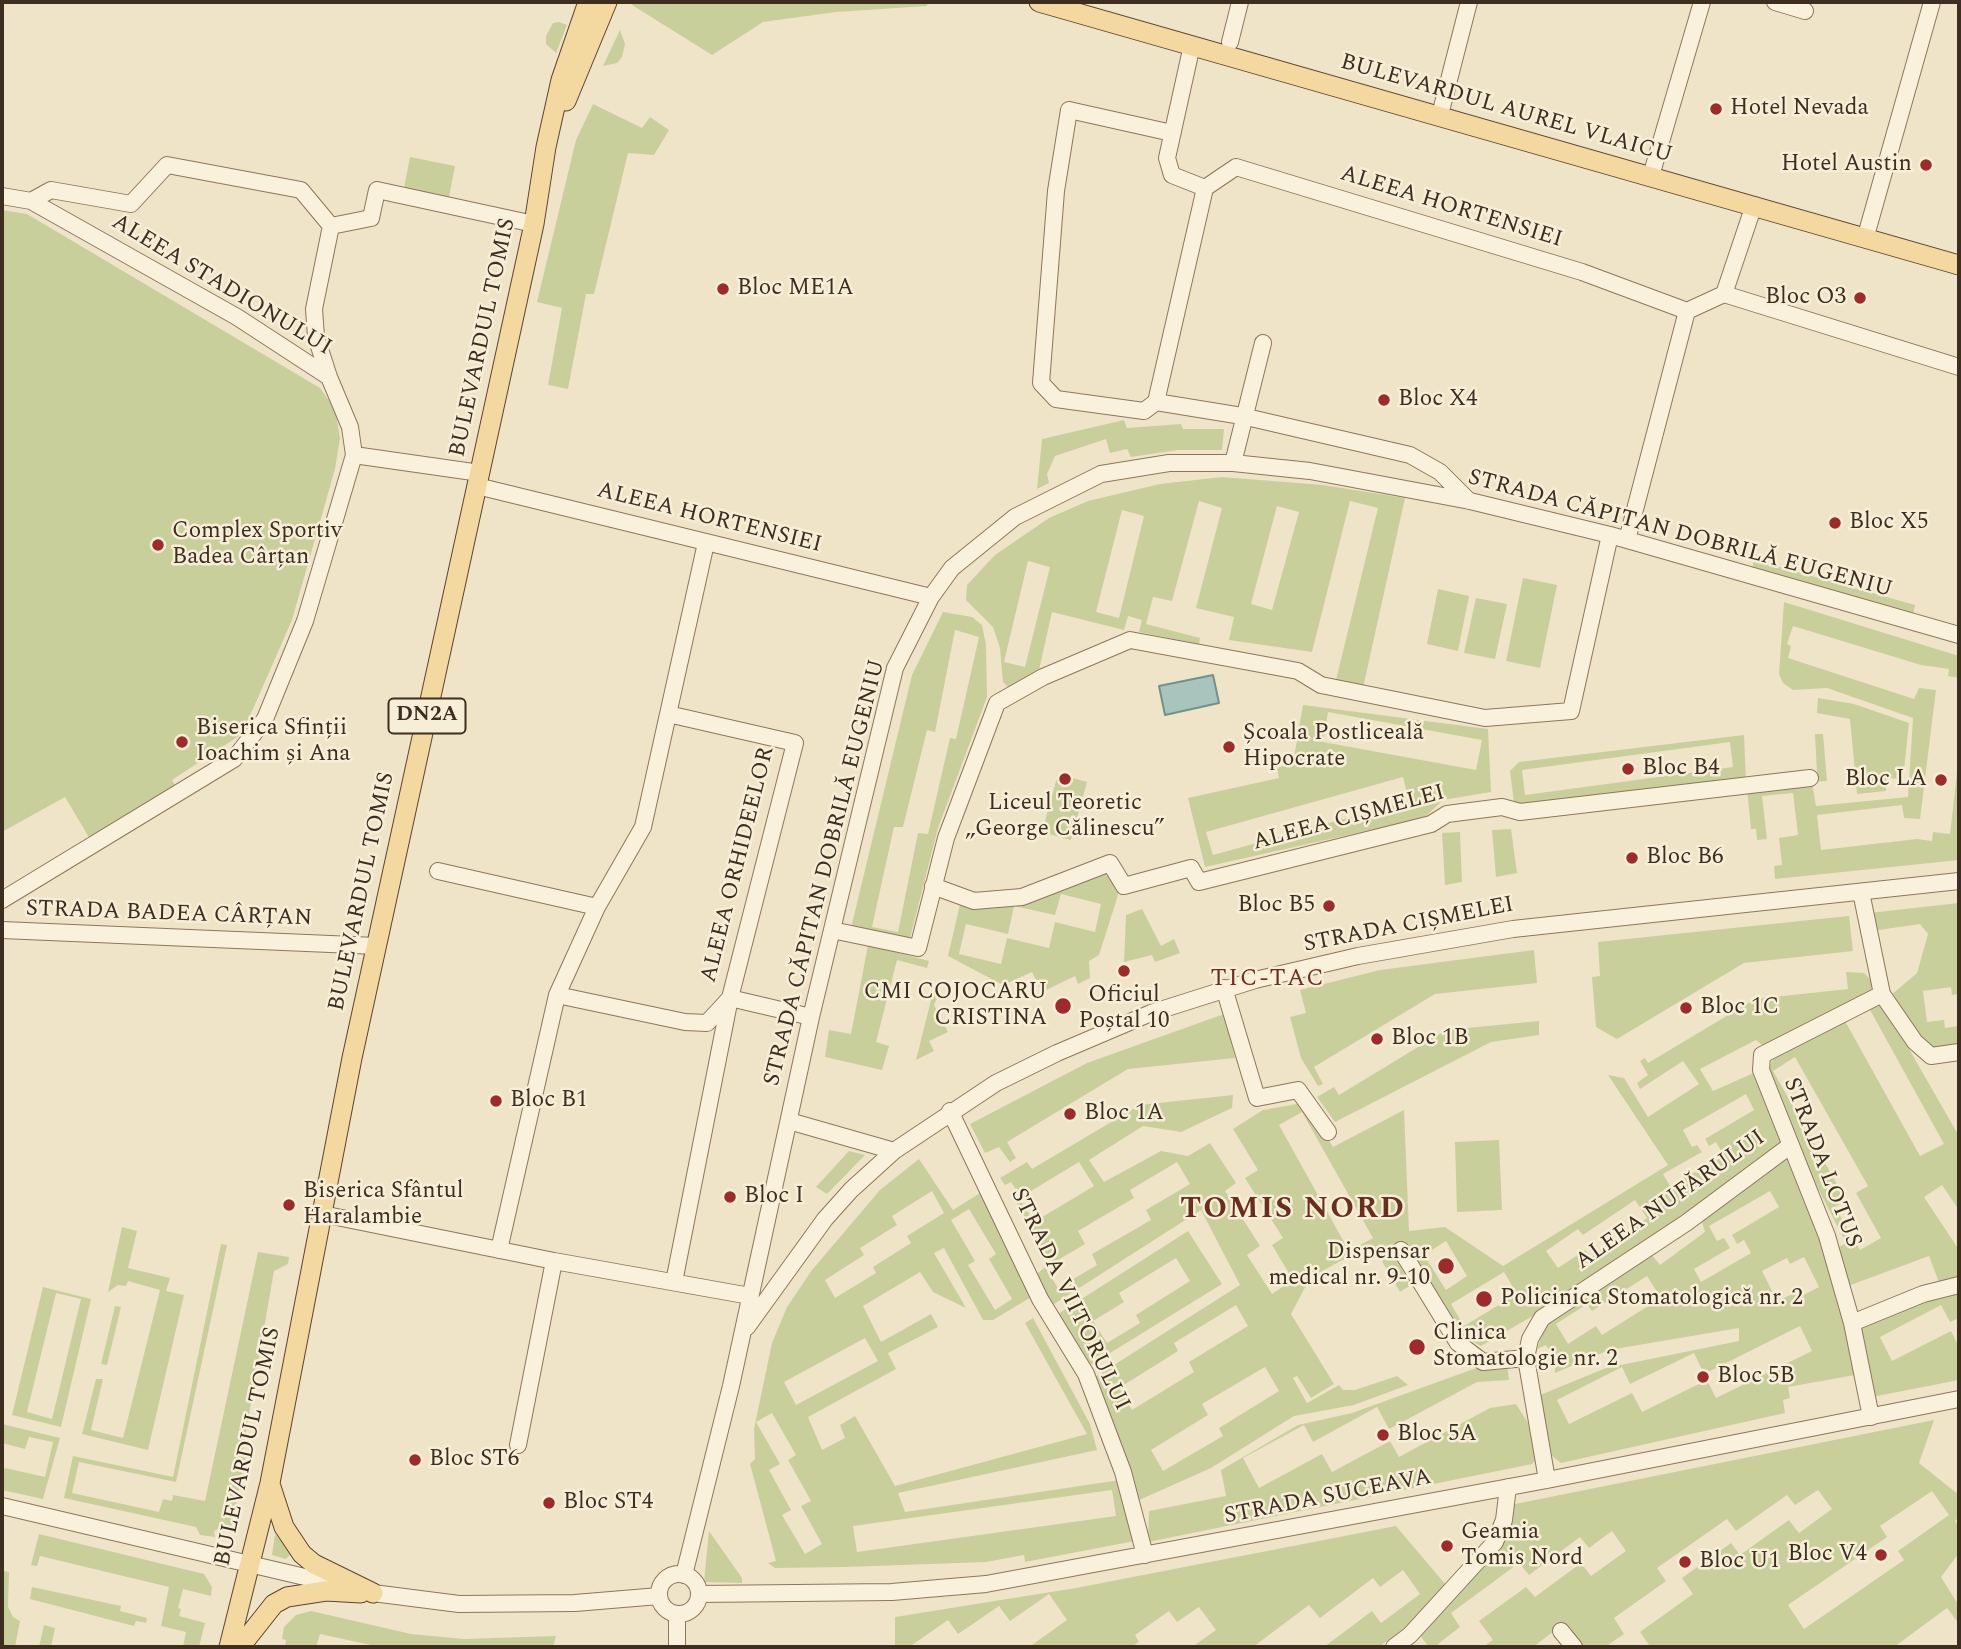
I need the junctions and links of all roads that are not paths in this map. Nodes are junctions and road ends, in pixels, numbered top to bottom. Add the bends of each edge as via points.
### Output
1 (588, 2) edge
2 (607, 2) edge
3 (1040, 2) edge
4 (1086, 2) edge
5 (1240, 2) edge
6 (1469, 2) edge
7 (1702, 2) edge
8 (1774, 2) edge
9 (1932, 2) edge
10 (1805, 11) dead end
11 (1230, 42) junction
12 (1192, 45) junction
13 (1442, 107) junction
14 (1172, 133) junction
15 (546, 147) junction
16 (1653, 169) junction
17 (1205, 188) junction
18 (2, 196) edge
19 (31, 201) junction
20 (1754, 205) junction
21 (534, 224) junction
22 (331, 226) junction
23 (1867, 232) junction
24 (1959, 258) edge
25 (1959, 265) edge
26 (1724, 294) junction
27 (1687, 311) junction
28 (1263, 343) dead end
29 (1959, 367) edge
30 (329, 377) junction
31 (1156, 402) junction
32 (1242, 416) junction
33 (354, 455) junction
34 (1233, 463) junction
35 (478, 479) junction
36 (1469, 501) junction
37 (1609, 535) junction
38 (1627, 540) junction
39 (706, 543) junction
40 (931, 597) junction
41 (1959, 635) edge
42 (668, 714) junction
43 (1810, 778) dead end
44 (438, 870) dead end
45 (1959, 881) edge
46 (933, 886) junction
47 (1861, 892) junction
48 (2, 900) edge
49 (597, 907) junction
50 (2, 930) edge
51 (832, 930) junction
52 (377, 946) junction
53 (1224, 988) junction
54 (1882, 994) junction
55 (557, 995) junction
56 (730, 998) junction
57 (811, 1017) junction
58 (1959, 1052) edge
59 (950, 1111) junction
60 (789, 1121) junction
61 (1328, 1132) dead end
62 (1791, 1145) junction
63 (894, 1151) junction
64 (321, 1214) junction
65 (499, 1250) junction
66 (1401, 1250) dead end
67 (554, 1261) junction
68 (674, 1283) junction
69 (1959, 1285) edge
70 (750, 1296) junction
71 (1852, 1323) junction
72 (741, 1335) junction
73 (1526, 1358) junction
74 (1959, 1399) edge
75 (1871, 1417) junction
76 (518, 1445) dead end
77 (1547, 1480) junction
78 (270, 1483) junction
79 (1508, 1487) junction
80 (2, 1506) edge
81 (1145, 1555) junction
82 (250, 1566) junction
83 (684, 1575) junction
84 (373, 1593) junction
85 (699, 1594) junction
86 (659, 1596) junction
87 (677, 1614) junction
88 (1561, 1631) dead end
89 (229, 1647) edge
90 (240, 1647) edge
91 (677, 1647) edge
92 (1394, 1647) edge
93 (1574, 1647) edge

1 - 15 main road, BULEVARDUL TOMIS / DN2A via 561,80
2 - 15 main road, BULEVARDUL TOMIS / DN2A
3 - 12 main road, BULEVARDUL AUREL VLAICU
4 - 11 main road, BULEVARDUL AUREL VLAICU
5 - 11 street
6 - 13 street
7 - 16 street
8 - 10 street
9 - 23 street
11 - 13 main road, BULEVARDUL AUREL VLAICU
12 - 14 street
12 - 20 main road, BULEVARDUL AUREL VLAICU
13 - 16 main road, BULEVARDUL AUREL VLAICU
14 - 17 street via 1167,158 1172,175
14 - 31 street via 1069,110 1056,191 1041,383 1056,400 1144,411
15 - 21 main road, BULEVARDUL TOMIS / DN2A
16 - 23 main road, BULEVARDUL AUREL VLAICU
17 - 27 street, ALEEA HORTENSIEI via 1236,167 1582,272
17 - 31 street
18 - 19 street, ALEEA STADIONULUI
19 - 22 street via 51,190 131,204 167,164 301,190
19 - 30 street, ALEEA STADIONULUI via 237,317
20 - 25 main road, BULEVARDUL AUREL VLAICU
20 - 26 street
21 - 22 street via 377,190 371,218
21 - 35 main road, BULEVARDUL TOMIS / DN2A
22 - 30 street via 314,309 316,337
23 - 24 main road, BULEVARDUL AUREL VLAICU
26 - 27 street
26 - 29 street
27 - 38 street
28 - 32 street
30 - 33 street, ALEEA STADIONULUI via 350,427
31 - 32 street
32 - 34 street
32 - 36 street via 1410,455 1440,472
33 - 35 street, ALEEA HORTENSIEI
33 - 48 street, ALEEA STADIONULUI via 305,621 265,719 234,759
34 - 36 street, STRADA CĂPITAN DOBRILĂ EUGENIU via 1311,471
34 - 40 street, STRADA CĂPITAN DOBRILĂ EUGENIU via 1169,463 1101,474 1015,517 953,568
35 - 39 street, ALEEA HORTENSIEI
35 - 52 main road, BULEVARDUL TOMIS / DN2A
36 - 37 street, STRADA CĂPITAN DOBRILĂ EUGENIU
37 - 38 street, STRADA CĂPITAN DOBRILĂ EUGENIU
37 - 46 street via 1571,711 1485,718 1321,685 1298,671 1130,640 1043,677 996,703
38 - 41 street, STRADA CĂPITAN DOBRILĂ EUGENIU
39 - 40 street, ALEEA HORTENSIEI
39 - 42 street
40 - 51 street, STRADA CĂPITAN DOBRILĂ EUGENIU via 895,668
42 - 49 street via 643,827
42 - 56 street, ALEEA ORHIDEELOR via 795,743
43 - 46 street, ALEEA CIȘMELEI via 1520,813 1502,807 1447,814 1431,824 1199,882 1191,868 1124,886 1110,863 1022,897 974,901
44 - 49 street
45 - 47 street, STRADA CIȘMELEI
46 - 51 street via 918,948
47 - 53 street, STRADA CIȘMELEI via 1513,929 1358,956
47 - 54 street
49 - 55 street
50 - 52 street, STRADA BADEA CÂRȚAN
51 - 57 street, STRADA CĂPITAN DOBRILĂ EUGENIU
52 - 64 main road, BULEVARDUL TOMIS / DN2A
53 - 59 street, STRADA CIȘMELEI via 1057,1053
53 - 61 street via 1257,1097 1298,1090
54 - 58 street via 1915,1042 1931,1056
54 - 62 street, STRADA LOTUS via 1762,1055 1761,1070
55 - 56 street, ALEEA ORHIDEELOR via 708,1023
55 - 65 street
56 - 57 street, ALEEA ORHIDEELOR
56 - 68 street, ALEEA ORHIDEELOR
57 - 60 street, STRADA CĂPITAN DOBRILĂ EUGENIU
59 - 63 street, STRADA CIȘMELEI
59 - 81 street, STRADA VIITORULUI via 1040,1298 1086,1374 1123,1472
60 - 63 street
60 - 70 street, STRADA CĂPITAN DOBRILĂ EUGENIU
62 - 71 street, STRADA LOTUS via 1827,1236
62 - 73 street, ALEEA NUFĂRULUI via 1686,1223 1542,1318
63 - 72 street, STRADA CIȘMELEI via 825,1219
64 - 65 street
64 - 78 main road, BULEVARDUL TOMIS / DN2A
65 - 67 street
66 - 73 street via 1458,1343 1483,1362
67 - 68 street
67 - 76 street
68 - 70 street
69 - 71 street via 1923,1294
70 - 72 street, STRADA CĂPITAN DOBRILĂ EUGENIU
71 - 75 street, STRADA LOTUS
72 - 83 street, STRADA CĂPITAN DOBRILĂ EUGENIU
73 - 77 street, ALEEA NUFĂRULUI
74 - 75 street, STRADA SUCEAVA
75 - 77 street, STRADA SUCEAVA
77 - 79 street, STRADA SUCEAVA
78 - 82 main road, BULEVARDUL TOMIS / DN2A
78 - 84 main road via 284,1527 302,1554
79 - 81 street, STRADA SUCEAVA
79 - 92 street via 1504,1520 1495,1542
80 - 82 street
81 - 85 street, STRADA SUCEAVA via 986,1584 892,1591
82 - 84 street
82 - 89 main road, BULEVARDUL TOMIS / DN2A
83 - 85 street via 695,1582
83 - 86 street via 666,1579
84 - 86 street via 459,1604 575,1603
84 - 90 main road via 326,1591 287,1597 274,1604
85 - 87 street via 695,1607
86 - 87 street via 665,1608
87 - 91 street
88 - 93 street

